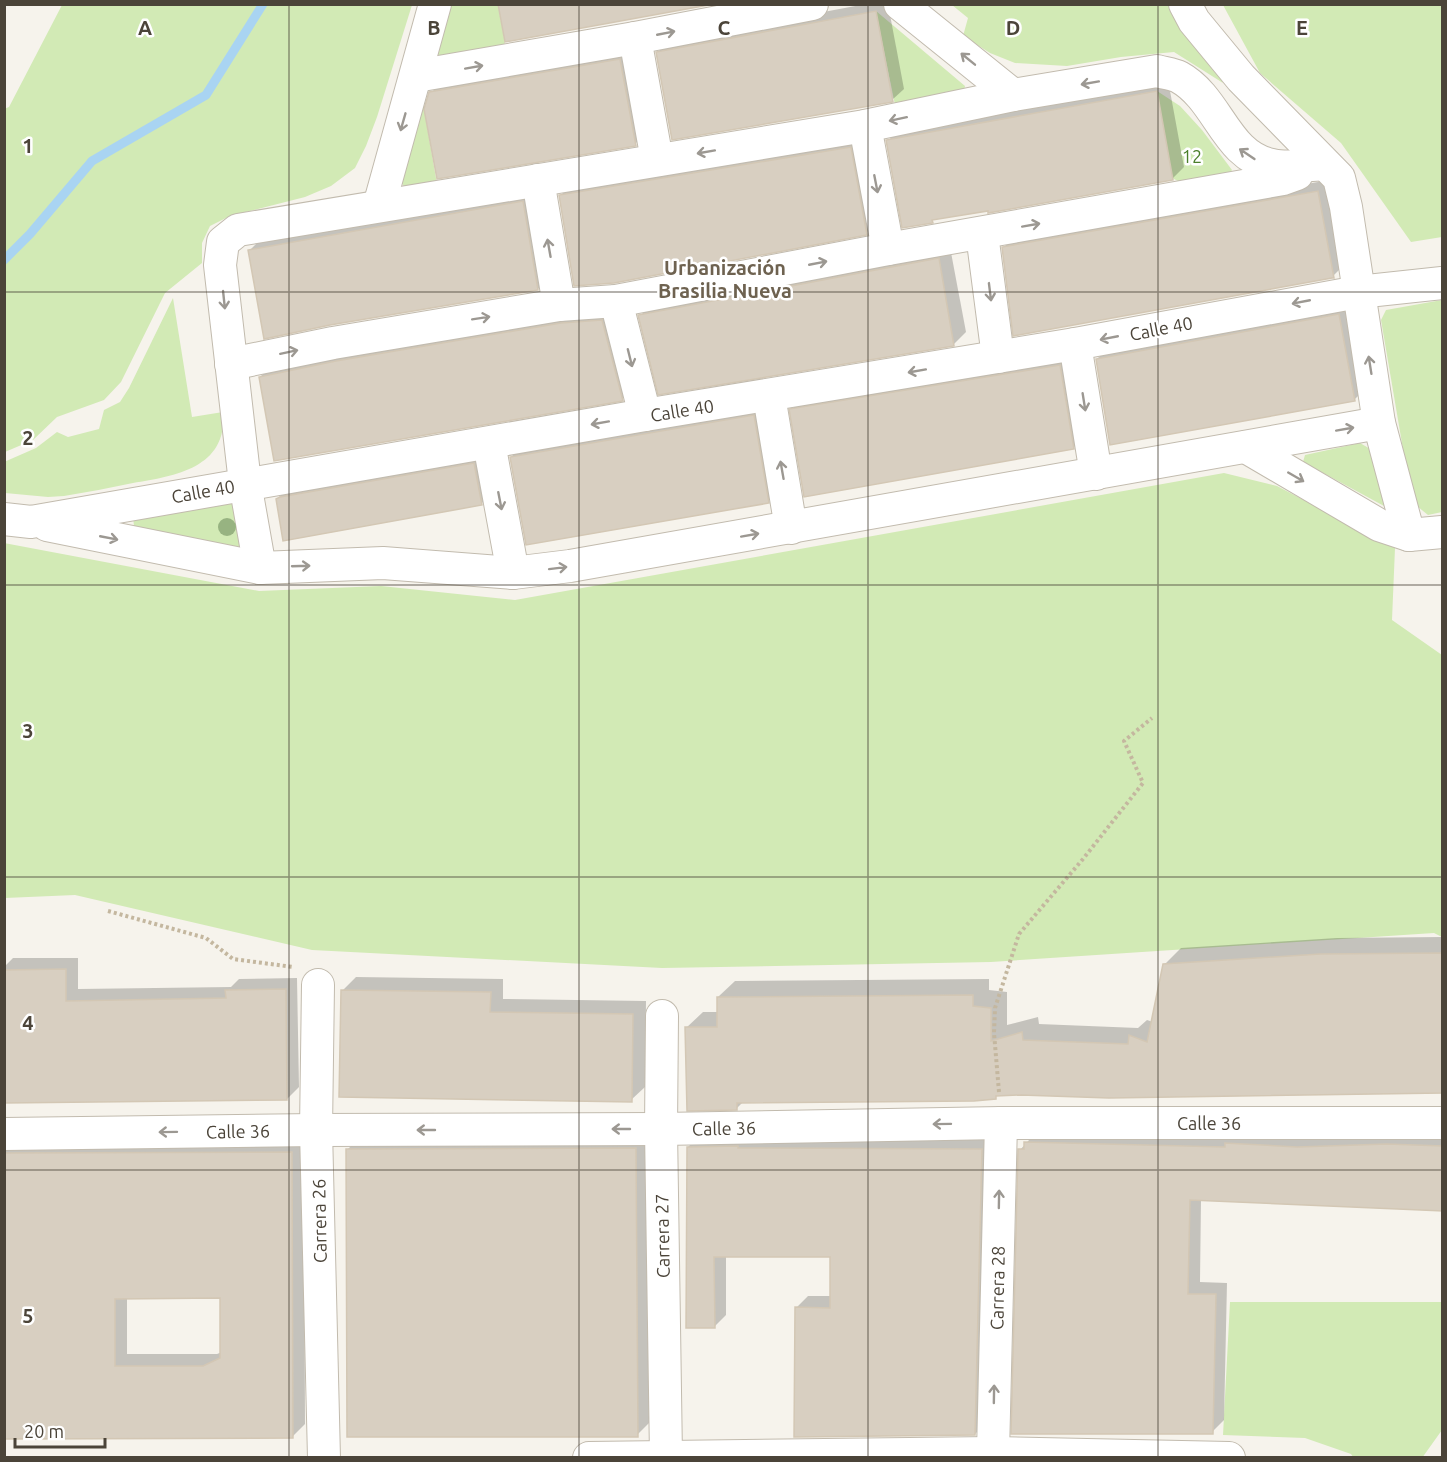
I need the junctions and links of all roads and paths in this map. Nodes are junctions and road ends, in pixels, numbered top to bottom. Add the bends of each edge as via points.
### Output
1 (435, 4) edge
2 (812, 4) edge
3 (900, 4) edge
4 (1185, 4) edge
5 (635, 38) junction
6 (416, 76) junction
7 (1013, 95) junction
8 (865, 126) junction
9 (657, 160) junction
10 (1324, 164) junction
11 (537, 180) junction
12 (380, 206) junction
13 (982, 234) junction
14 (888, 249) junction
15 (1443, 284) edge
16 (1358, 292) junction
17 (616, 301) junction
18 (559, 305) junction
19 (1075, 344) junction
20 (998, 357) junction
21 (231, 364) junction
22 (769, 396) junction
23 (645, 415) junction
24 (1379, 423) junction
25 (489, 443) junction
26 (1246, 447) junction
27 (1096, 474) junction
28 (245, 483) junction
29 (18, 520) edge
30 (791, 528) junction
31 (1443, 532) edge
32 (1409, 535) junction
33 (260, 568) junction
34 (513, 573) junction
35 (1152, 718) dead end
36 (108, 911) dead end
37 (318, 985) joint
38 (662, 1017) dead end
39 (1001, 1123) junction
40 (1443, 1123) edge
41 (661, 1129) junction
42 (316, 1130) junction
43 (4, 1134) edge
44 (993, 1453) junction
45 (666, 1456) edge
46 (324, 1458) edge
47 (589, 1458) edge
48 (1228, 1458) edge

1 - 6 street
5 -> 2 street
7 -> 3 street
4 - 10 street via 1194,21 1241,78
6 -> 5 street
5 - 9 street
6 -> 12 street
7 -> 8 street
10 -> 7 street via 1273,166 1253,158 1237,146 1202,96 1179,77 1157,71
8 -> 9 street
8 -> 14 street
9 - 11 street
13 -> 10 street via 1283,179
10 - 16 street via 1339,178
11 - 12 street
18 -> 11 street
12 -> 21 street via 238,230 223,242 220,265
13 - 14 street
13 -> 20 street
17 -> 14 street
15 - 16 street, Calle 40
16 -> 19 street, Calle 40
24 -> 16 street
17 - 18 street
17 -> 23 street
21 -> 18 street
19 - 20 street, Calle 40
19 -> 27 street
20 -> 22 street, Calle 40
21 - 28 street
22 - 23 street, Calle 40
30 -> 22 street
23 -> 25 street, Calle 40
26 -> 24 street
24 - 32 street
25 - 28 street, Calle 40
25 -> 34 street
26 - 27 street
26 -> 32 street via 1379,525
27 - 30 street
28 - 29 street, Calle 40
28 - 33 street
29 -> 33 street
34 -> 30 street
31 - 32 street
33 -> 34 street via 383,562
35 - 39 path via 1124,741 1143,783 1019,934 995,1008
36 - 37 path via 206,938 233,959 297,967
37 - 42 street, Carrera 26
38 - 41 street, Carrera 27
39 - 40 street, Calle 36
39 -> 41 street, Calle 36
44 -> 39 street, Carrera 28
41 -> 42 street, Calle 36
41 - 45 street, Carrera 27
42 -> 43 street, Calle 36
42 - 46 street, Carrera 26
44 - 45 street
44 - 48 street
45 - 47 street

